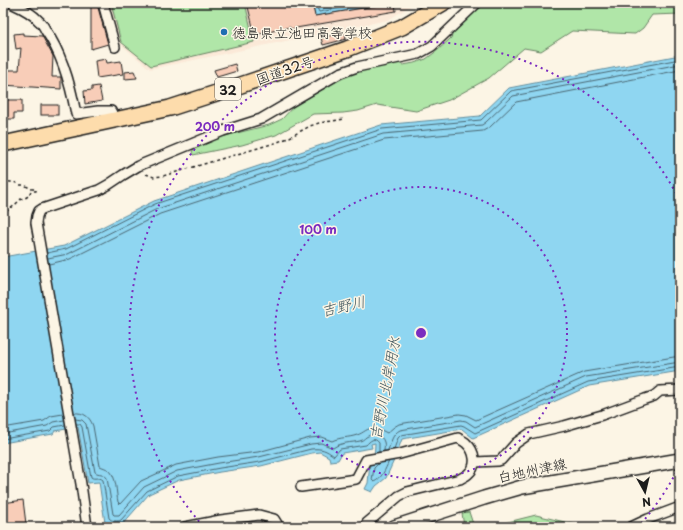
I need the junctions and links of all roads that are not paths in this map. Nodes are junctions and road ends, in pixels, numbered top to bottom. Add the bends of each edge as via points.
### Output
1 (12, 3) edge
2 (103, 3) edge
3 (443, 3) edge
4 (477, 3) edge
5 (115, 47) dead end
6 (115, 120) junction
7 (3, 144) edge
8 (680, 390) edge
9 (680, 460) edge
10 (475, 462) junction
11 (301, 487) dead end
12 (680, 507) edge
13 (87, 527) edge
14 (185, 527) edge
15 (279, 527) edge
16 (366, 527) edge
17 (394, 527) edge
18 (631, 527) edge

1 - 6 street via 39,21 52,40 73,95 76,114 111,111
2 - 5 street
3 - 6 highway, 国道32号 / 32 via 402,27 347,49 170,108
4 - 13 street via 432,46 418,54 340,73 261,119 223,131 138,166 99,190 39,211 36,223
6 - 7 highway, 国道32号 / 32
8 - 10 street via 660,391 645,400 602,415 529,434 516,443 498,462
9 - 17 main road, 白地州津線 via 522,487
10 - 11 street via 467,444 458,438 400,454 366,460 356,479
10 - 16 street via 470,473 460,479 399,496
12 - 18 street
14 - 15 street via 259,515 274,520

